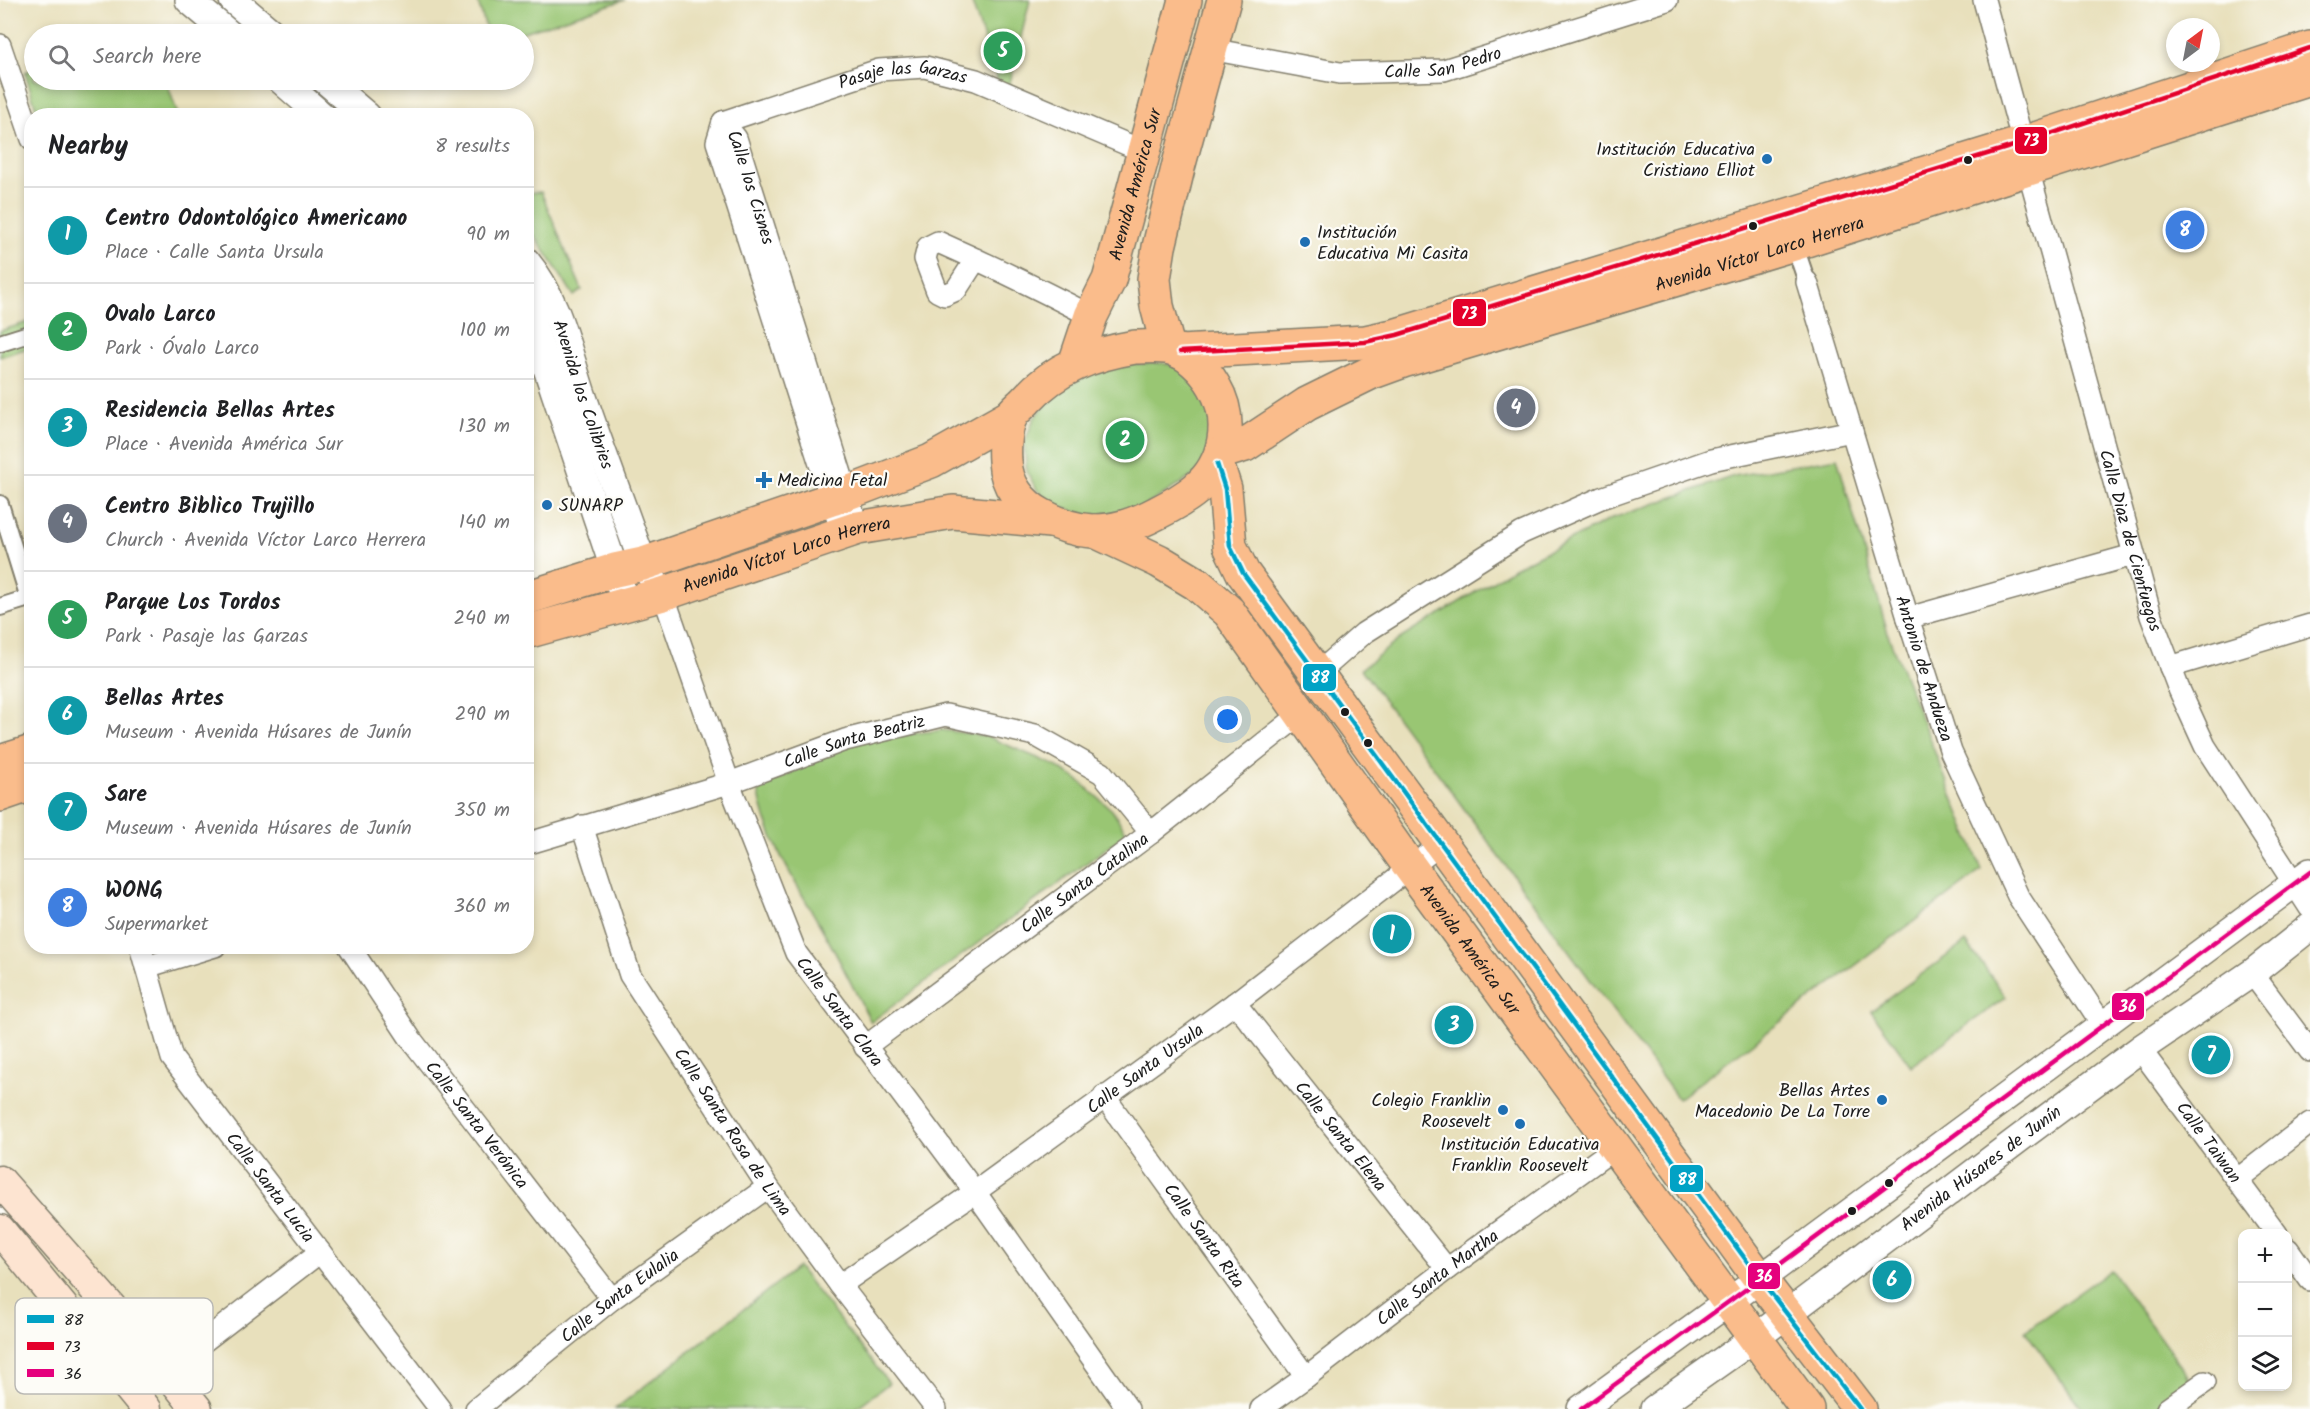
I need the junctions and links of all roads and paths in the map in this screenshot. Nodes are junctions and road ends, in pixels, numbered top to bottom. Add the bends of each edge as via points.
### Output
1 (189, 0) edge
2 (233, 0) edge
3 (1185, 0) edge
4 (1224, 0) edge
5 (1667, 0) edge
6 (1984, 0) edge
7 (217, 24) edge
8 (261, 24) edge
9 (0, 45) edge
10 (2310, 48) edge
11 (1210, 49) junction
12 (5, 78) edge
13 (2310, 79) edge
14 (292, 90) edge
15 (337, 90) edge
16 (313, 108) edge
17 (358, 108) edge
18 (24, 121) edge
19 (723, 122) joint
20 (1144, 152) junction
21 (2025, 156) junction
22 (1794, 244) junction
23 (976, 259) dead end
24 (534, 270) edge
25 (1807, 282) joint
26 (1091, 316) junction
27 (534, 326) edge
28 (24, 336) edge
29 (0, 343) edge
30 (1400, 348) junction
31 (1174, 350) junction
32 (1075, 364) junction
33 (1011, 416) junction
34 (1852, 431) junction
35 (1219, 458) junction
36 (839, 496) junction
37 (0, 504) edge
38 (1052, 522) junction
39 (850, 531) junction
40 (1095, 531) junction
41 (6, 543) edge
42 (2133, 555) junction
43 (629, 567) junction
44 (24, 584) edge
45 (663, 594) junction
46 (534, 596) edge
47 (24, 599) edge
48 (626, 604) junction
49 (0, 607) edge
50 (1908, 618) junction
51 (2310, 625) edge
52 (534, 630) edge
53 (2170, 667) junction
54 (1316, 675) junction
55 (1302, 713) junction
56 (24, 754) edge
57 (0, 762) edge
58 (729, 783) junction
59 (24, 787) edge
60 (0, 795) edge
61 (582, 826) junction
62 (1151, 832) junction
63 (534, 841) edge
64 (1443, 843) junction
65 (1410, 867) junction
66 (2302, 878) edge
67 (2310, 908) edge
68 (2310, 927) edge
69 (163, 954) edge
70 (354, 954) edge
71 (143, 957) edge
72 (2252, 973) junction
73 (1235, 1003) junction
74 (2104, 1027) junction
75 (865, 1047) junction
76 (2140, 1049) junction
77 (2310, 1051) edge
78 (1104, 1096) junction
79 (2310, 1123) edge
80 (1616, 1148) junction
81 (2238, 1179) junction
82 (0, 1181) edge
83 (768, 1187) junction
84 (975, 1192) junction
85 (2274, 1229) edge
86 (0, 1230) edge
87 (320, 1252) junction
88 (2292, 1255) edge
89 (1447, 1269) junction
90 (1760, 1280) junction
91 (2310, 1280) edge
92 (840, 1285) junction
93 (55, 1298) edge
94 (103, 1298) edge
95 (612, 1299) junction
96 (1728, 1303) junction
97 (1786, 1314) junction
98 (213, 1334) edge
99 (1754, 1338) junction
100 (1306, 1377) junction
101 (2205, 1382) dead end
102 (185, 1394) edge
103 (197, 1409) edge
104 (440, 1409) edge
105 (476, 1409) edge
106 (936, 1409) edge
107 (1128, 1409) edge
108 (1261, 1409) edge
109 (1581, 1409) edge
110 (1654, 1409) edge
111 (1807, 1409) edge
112 (1860, 1409) edge
113 (2167, 1409) edge

1 - 7 street
2 - 8 street
3 - 20 main road, Avenida América Sur
4 - 11 main road, Avenida América Sur
5 - 11 street, Calle San Pedro via 1444,70 1340,73
6 - 21 street, Calle Diaz de Cienfuegos
9 - 12 street
10 - 21 main road, Avenida Víctor Larco Herrera
11 - 31 main road, Avenida América Sur via 1154,279 1157,306
12 - 18 street
13 - 21 main road, Avenida Víctor Larco Herrera
14 - 16 street
15 - 17 street
19 - 20 street, Pasaje las Garzas via 879,70 925,68 976,80
19 - 36 street, Calle los Cisnes via 736,138
20 - 26 main road, Avenida América Sur via 1109,280
21 - 22 main road, Avenida Víctor Larco Herrera
21 - 30 main road, Avenida Víctor Larco Herrera
21 - 42 street, Calle Diaz de Cienfuegos
22 - 25 street
22 - 30 main road, Avenida Víctor Larco Herrera
23 - 26 street
24 - 43 street, Avenida los Colibries via 563,328
25 - 34 street, Antonio de Andueza
26 - 32 main road, Avenida América Sur
27 - 43 street, Avenida los Colibries
28 - 29 street
30 - 31 main road, Avenida Víctor Larco Herrera via 1365,342
30 - 35 main road, Avenida Víctor Larco Herrera via 1370,373
31 - 32 main road via 1135,347
31 - 35 main road via 1202,370 1219,394 1226,430
32 - 33 main road via 1036,389
33 - 36 main road, Avenida Víctor Larco Herrera via 931,461
33 - 38 main road via 1005,463 1012,489 1028,508
34 - 50 street, Antonio de Andueza
34 - 54 street via 1711,460 1601,498 1522,533 1364,633
35 - 40 main road via 1198,488 1182,500 1135,524
35 - 54 main road via 1230,546 1243,573
36 - 39 street, Calle los Cisnes
36 - 43 main road, Avenida Víctor Larco Herrera
37 - 41 street
38 - 39 main road, Avenida Víctor Larco Herrera via 953,512
38 - 40 main road
39 - 45 main road, Avenida Víctor Larco Herrera
40 - 55 main road, Avenida América Sur via 1197,584 1229,612
41 - 44 street
42 - 50 street
42 - 53 street, Calle Diaz de Cienfuegos
43 - 45 street, Calle Santa Clara
43 - 46 main road, Avenida Víctor Larco Herrera
43 - 48 street, Avenida los Colibries
45 - 48 main road, Avenida Víctor Larco Herrera
45 - 58 street, Calle Santa Clara
47 - 49 street
48 - 52 main road, Avenida Víctor Larco Herrera
50 - 74 street, Antonio de Andueza via 1951,752 2018,896
51 - 53 street
53 - 66 street, Calle Diaz de Cienfuegos via 2205,746
54 - 64 main road
55 - 62 street, Calle Santa Catalina
55 - 65 main road, Avenida América Sur
56 - 57 main road
58 - 61 street, Calle Santa Beatriz
58 - 62 street, Calle Santa Beatriz via 845,740 946,715 1035,735 1102,773
58 - 75 street, Calle Santa Clara via 796,953
59 - 60 main road
61 - 63 street, Calle Santa Beatriz
61 - 83 street, Calle Santa Rosa de Lima via 630,975
62 - 75 street, Calle Santa Catalina
64 - 65 street, Calle Santa Ursula
64 - 90 main road
65 - 73 street, Calle Santa Ursula
65 - 80 main road, Avenida América Sur
66 - 67 street, Calle Diaz de Cienfuegos
66 - 74 street
68 - 72 street, Avenida Húsares de Junín
69 - 71 street
70 - 95 street, Calle Santa Verónica via 410,1038
71 - 87 street, Calle Santa Lucia via 172,1058
72 - 76 street, Avenida Húsares de Junín
72 - 77 street
73 - 78 street, Calle Santa Ursula
73 - 89 street, Calle Santa Elena
74 - 90 street
75 - 84 street, Calle Santa Clara
76 - 81 street, Calle Taiwan
76 - 97 street, Avenida Húsares de Junín
78 - 84 street, Calle Santa Ursula
78 - 100 street, Calle Santa Rita
79 - 81 street
80 - 89 street, Calle Santa Martha
80 - 96 main road, Avenida América Sur
81 - 85 street, Calle Taiwan
82 - 94 main road
83 - 92 street, Calle Santa Rosa de Lima
83 - 95 street, Calle Santa Eulalia
84 - 92 street, Calle Santa Ursula
84 - 107 street, Calle Santa Clara
86 - 93 main road
87 - 98 street
87 - 104 street, Calle Santa Lucia
88 - 91 street
89 - 100 street, Calle Santa Martha
90 - 96 street
90 - 97 main road
92 - 106 street, Calle Santa Rosa de Lima
95 - 105 street, Calle Santa Eulalia
96 - 99 main road, Avenida América Sur
96 - 109 street
97 - 99 street, Avenida Húsares de Junín
97 - 112 main road
99 - 110 street, Avenida Húsares de Junín
99 - 111 main road, Avenida América Sur
100 - 108 street, Calle Santa Martha
101 - 113 street
102 - 103 main road

